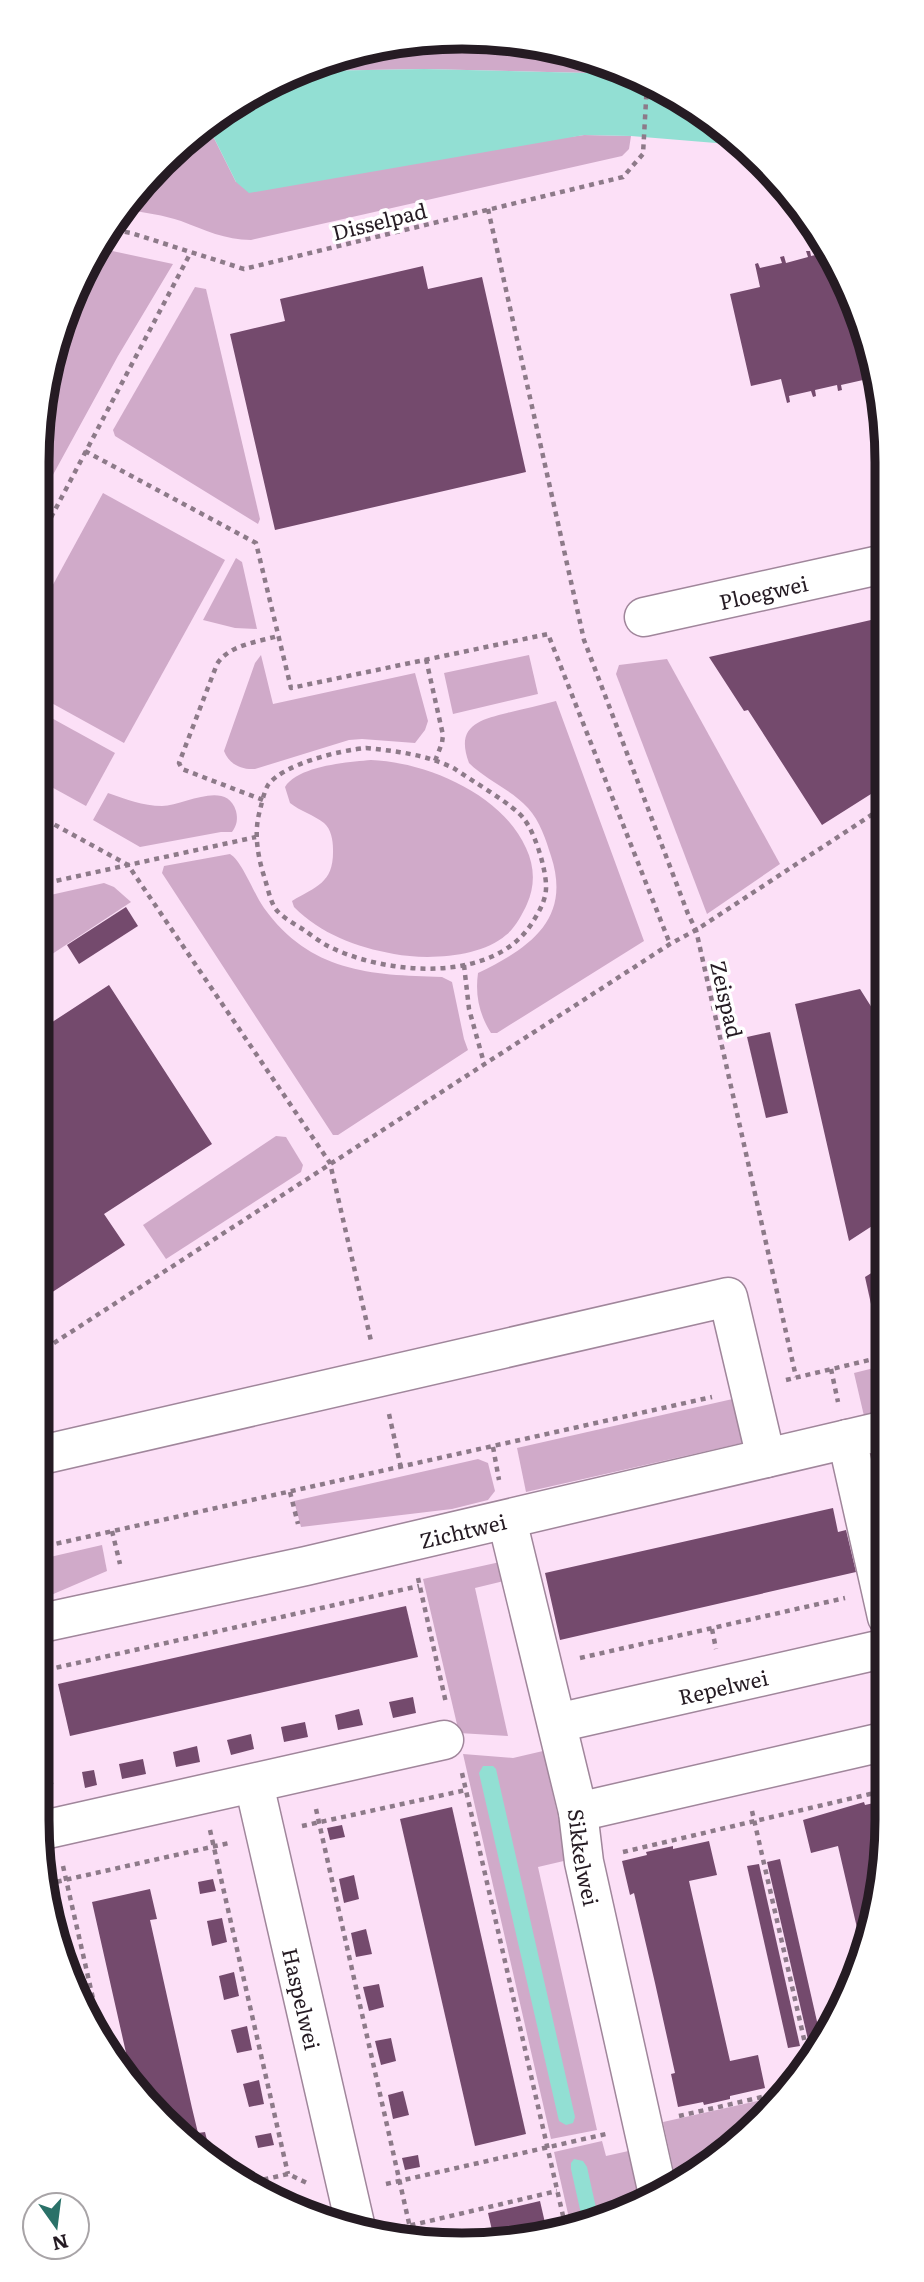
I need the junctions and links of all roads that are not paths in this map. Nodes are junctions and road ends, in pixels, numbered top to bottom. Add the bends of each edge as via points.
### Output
1 (875, 566) edge
2 (644, 617) dead end
3 (875, 1433) edge
4 (847, 1439) junction
5 (49, 1453) edge
6 (766, 1458) junction
7 (507, 1520) junction
8 (875, 1563) edge
9 (49, 1622) edge
10 (875, 1651) edge
11 (557, 1723) junction
12 (451, 1740) road end
13 (875, 1744) edge
14 (254, 1784) junction
15 (578, 1812) junction
16 (49, 1829) edge
17 (656, 2184) edge
18 (356, 2216) edge

1 - 2 street, Ploegwei
3 - 4 street, Zichtwei
4 - 6 street, Zichtwei
4 - 8 street
5 - 6 street via 728,1297
6 - 7 street, Zichtwei
7 - 9 street, Zichtwei
7 - 11 street, Sikkelwei
10 - 11 street, Repelwei
11 - 15 street, Sikkelwei
12 - 14 street
13 - 15 street
14 - 16 street
14 - 18 street, Haspelwei
15 - 17 street, Sikkelwei via 584,1861

